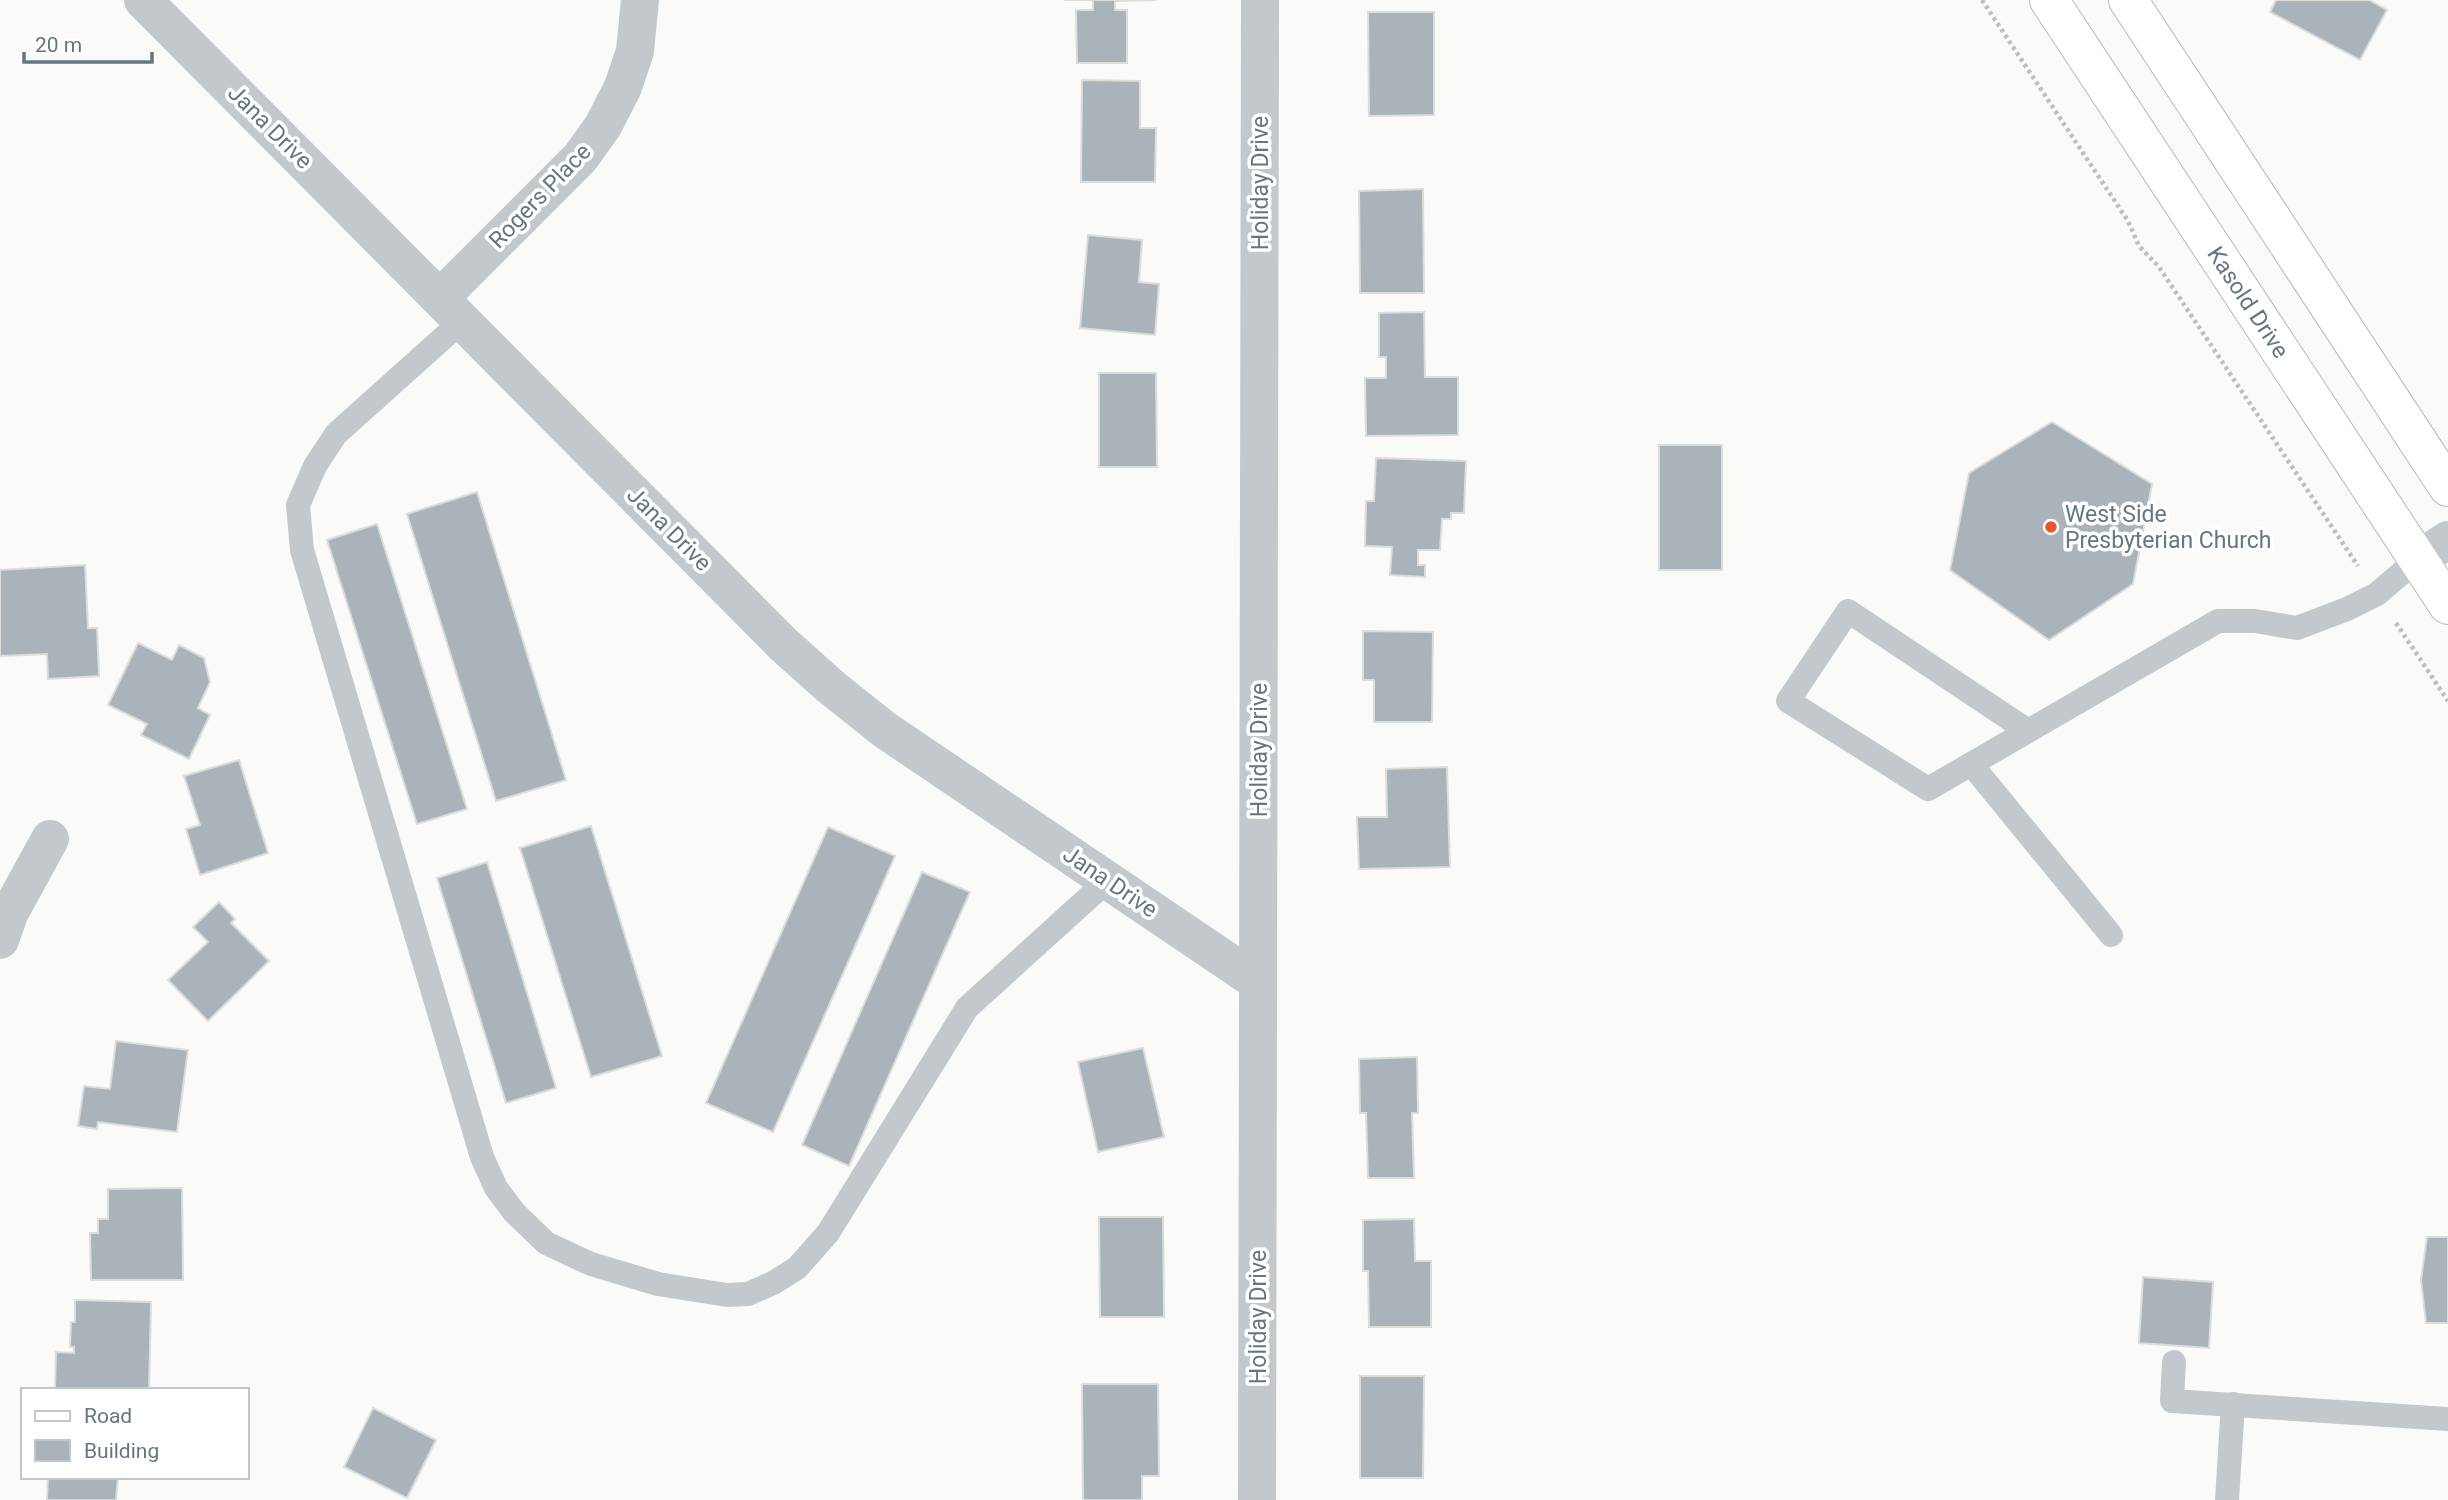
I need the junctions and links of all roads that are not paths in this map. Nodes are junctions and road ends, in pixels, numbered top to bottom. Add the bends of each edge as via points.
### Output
1 (144, 0) edge
2 (640, 0) edge
3 (1260, 0) edge
4 (2049, 0) edge
5 (2128, 0) edge
6 (451, 310) junction
7 (2448, 487) edge
8 (2433, 550) edge
9 (2448, 605) edge
10 (2028, 731) junction
11 (1971, 764) junction
12 (50, 839) dead end
13 (1108, 880) junction
14 (2111, 935) dead end
15 (0, 940) edge
16 (1258, 982) junction
17 (2174, 1362) dead end
18 (2233, 1404) junction
19 (2448, 1419) edge
20 (1257, 1500) edge
21 (2227, 1500) edge

1 - 6 street, Jana Drive
2 - 6 street, Rogers Place via 635,51 603,126
3 - 16 street, Holiday Drive
4 - 8 main road, Kasold Drive
5 - 7 main road
6 - 13 street, Jana Drive via 831,687 885,730
6 - 13 lane via 336,434 315,466 298,505 301,539 482,1157 514,1212 547,1243 591,1264 658,1284 727,1295 748,1294 797,1268 828,1233 967,1008
8 - 9 main road, Kasold Drive
8 - 10 lane via 2376,594 2297,628 2218,621
10 - 11 lane
10 - 11 lane via 1848,611 1788,701 1928,789
11 - 14 lane
12 - 15 street
13 - 16 street, Jana Drive
16 - 20 street, Holiday Drive
17 - 18 lane via 2172,1401
18 - 19 lane
18 - 21 lane

